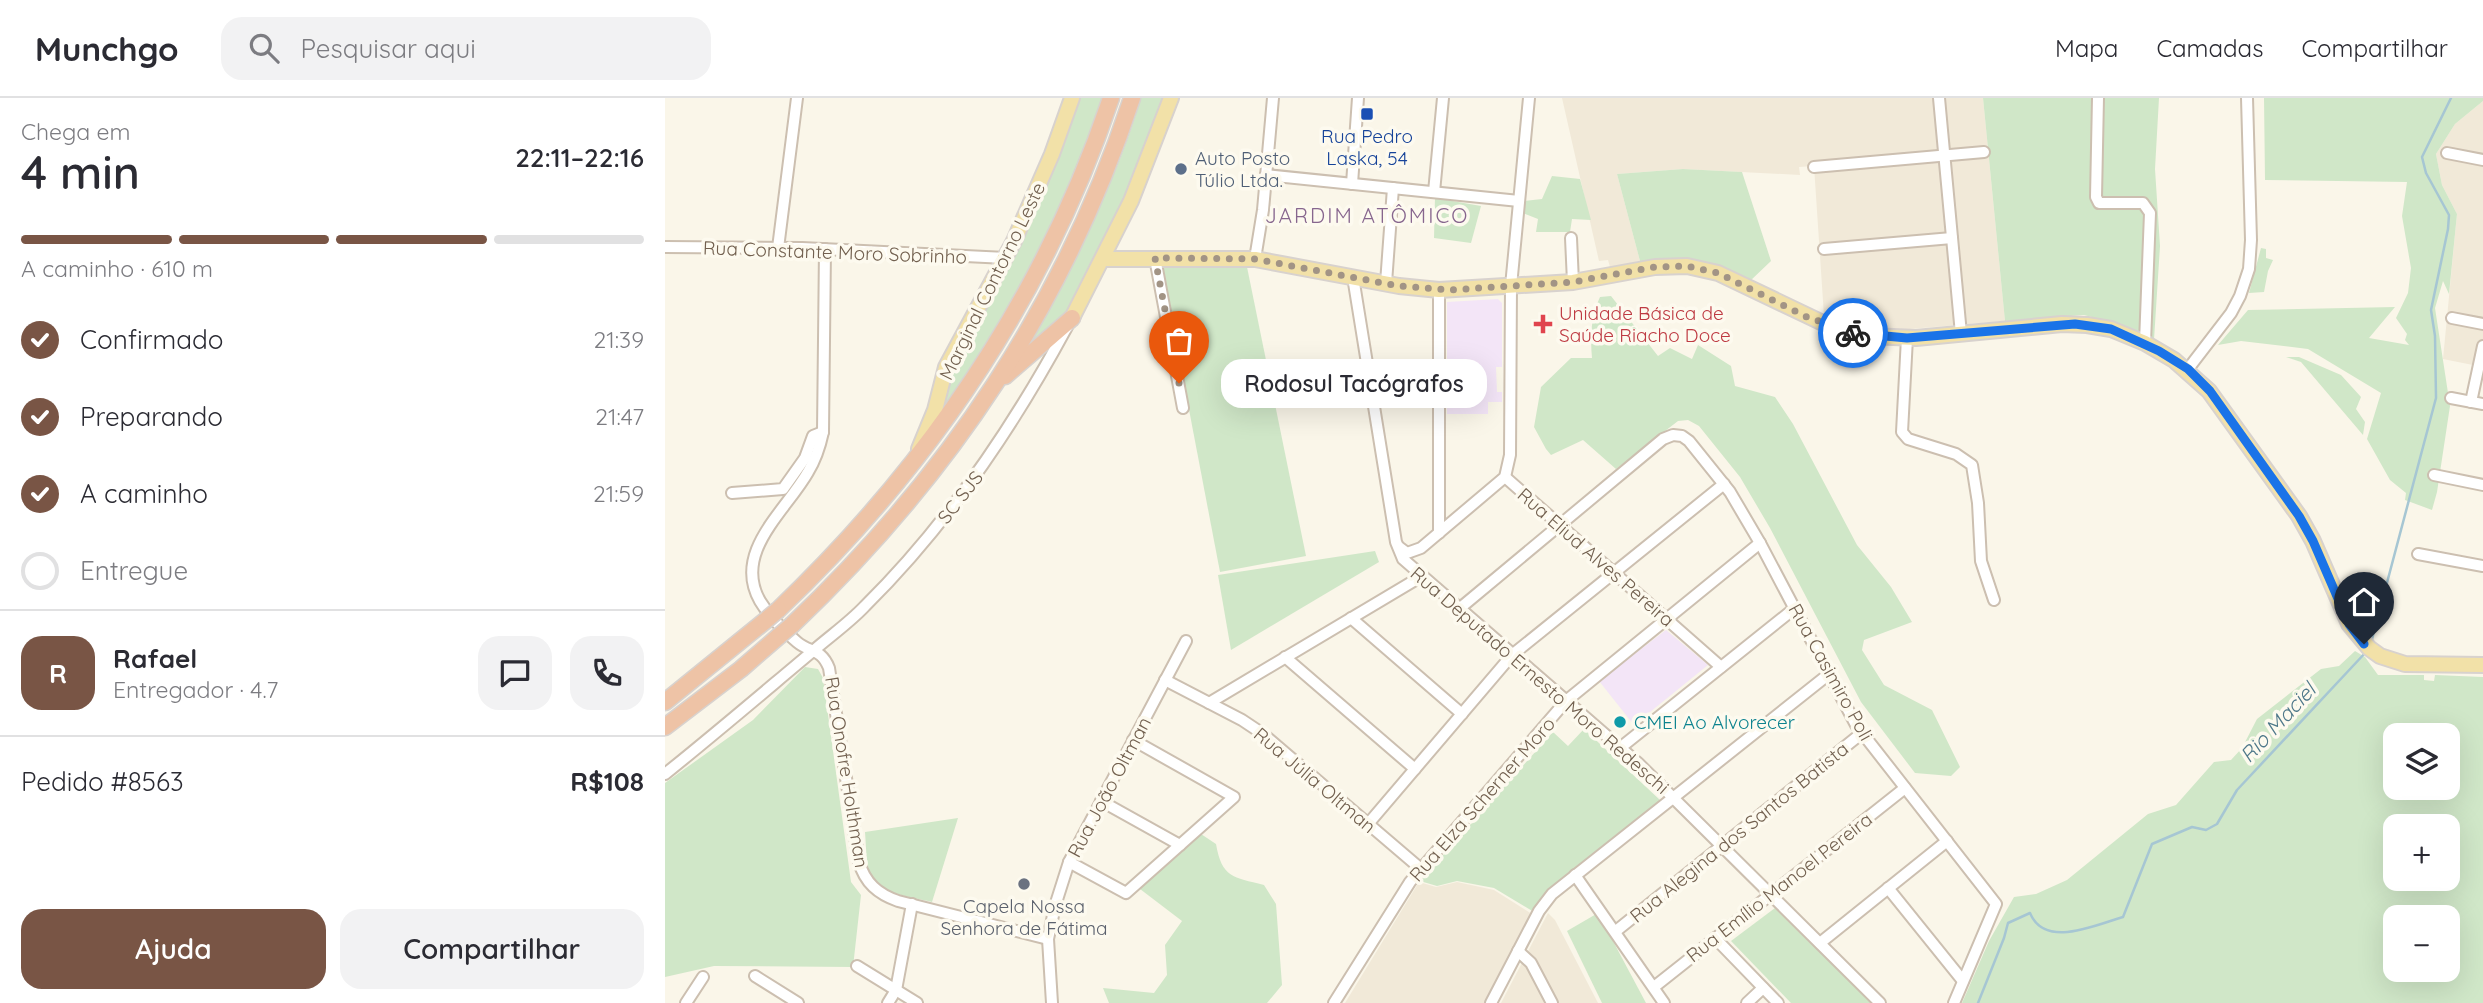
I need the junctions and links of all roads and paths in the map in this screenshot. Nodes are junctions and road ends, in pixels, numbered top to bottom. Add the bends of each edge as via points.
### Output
1 (797, 98) edge
2 (1072, 98) edge
3 (1111, 98) edge
4 (1132, 98) edge
5 (1171, 98) edge
6 (1273, 98) edge
7 (1359, 98) edge
8 (1443, 98) edge
9 (1529, 98) edge
10 (1939, 98) edge
11 (2098, 98) edge
12 (2247, 98) edge
13 (1984, 152) dead end
14 (2447, 153) dead end
15 (1945, 156) junction
16 (2483, 160) edge
17 (1814, 167) dead end
18 (1266, 175) junction
19 (1352, 184) junction
20 (1393, 188) junction
21 (1434, 192) junction
22 (1519, 201) junction
23 (1952, 237) junction
24 (1571, 238) dead end
25 (665, 247) edge
26 (778, 248) junction
27 (825, 249) junction
28 (1824, 249) dead end
29 (1006, 258) junction
30 (1103, 258) junction
31 (1155, 258) junction
32 (1255, 259) junction
33 (1353, 277) junction
34 (1573, 282) junction
35 (1385, 283) junction
36 (1511, 286) junction
37 (1439, 290) junction
38 (2240, 296) junction
39 (2253, 296) dead end
40 (1072, 318) junction
41 (2452, 318) dead end
42 (2483, 324) edge
43 (1961, 334) junction
44 (1907, 338) junction
45 (2145, 343) junction
46 (2483, 346) edge
47 (2188, 369) junction
48 (992, 386) junction
49 (2451, 398) dead end
50 (2471, 402) junction
51 (2483, 404) edge
52 (1183, 408) dead end
53 (823, 432) junction
54 (913, 465) junction
55 (2434, 475) dead end
56 (1505, 477) junction
57 (1724, 484) junction
58 (2483, 485) edge
59 (732, 493) dead end
60 (1560, 525) junction
61 (1439, 533) junction
62 (1396, 542) junction
63 (1760, 543) junction
64 (1420, 548) junction
65 (2418, 554) dead end
66 (2483, 566) edge
67 (1614, 573) junction
68 (1422, 576) junction
69 (1994, 600) dead end
70 (1795, 608) junction
71 (1459, 609) junction
72 (1351, 618) junction
73 (1667, 619) junction
74 (1186, 641) dead end
75 (814, 650) junction
76 (1512, 655) junction
77 (1285, 657) junction
78 (2483, 665) edge
79 (1721, 667) junction
80 (1829, 674) junction
81 (1165, 680) junction
82 (1566, 701) junction
83 (665, 702) edge
84 (1209, 702) junction
85 (1462, 714) junction
86 (665, 727) edge
87 (1862, 733) junction
88 (1133, 740) junction
89 (1620, 748) junction
90 (1415, 769) junction
91 (665, 774) edge
92 (1905, 788) junction
93 (1673, 797) junction
94 (1101, 801) junction
95 (1368, 824) junction
96 (1947, 841) junction
97 (1180, 845) junction
98 (1722, 846) junction
99 (1069, 862) junction
100 (1421, 869) junction
101 (1575, 875) junction
102 (1888, 888) junction
103 (1771, 894) junction
104 (912, 904) junction
105 (1616, 931) junction
106 (1715, 938) junction
107 (1048, 939) junction
108 (1820, 943) junction
109 (1518, 951) junction
110 (857, 966) dead end
111 (755, 976) dead end
112 (703, 977) dead end
113 (1963, 981) junction
114 (1654, 987) junction
115 (1763, 988) junction
116 (896, 990) junction
117 (686, 1003) edge
118 (798, 1003) edge
119 (888, 1003) edge
120 (917, 1003) edge
121 (1052, 1003) edge
122 (1334, 1003) edge
123 (1491, 1003) edge
124 (1552, 1003) edge
125 (1664, 1003) edge
126 (1747, 1003) edge
127 (1778, 1003) edge
128 (1880, 1003) edge
129 (1954, 1003) edge

1 - 26 street
2 - 29 main road, Marginal Contorno Leste
3 - 54 highway via 1089,160 1034,278 970,387
4 - 48 highway via 1076,237 1023,340
5 - 30 main road via 1146,167
6 - 18 street
7 - 19 street
8 - 21 street
9 - 22 street, Rua Eliud Alves Pereira
10 - 15 street
11 - 45 street via 2096,197 2099,203 2143,202 2150,213
12 - 38 street via 2256,239
13 - 15 street
14 - 16 street
15 - 17 street
15 - 23 street
18 - 19 street
18 - 32 street
19 - 20 street
20 - 21 street
20 - 35 street
21 - 22 street
22 - 36 street, Rua Eliud Alves Pereira
23 - 28 street
23 - 43 street
24 - 34 street
25 - 26 street, Rua Constante Moro Sobrinho
26 - 27 street, Rua Constante Moro Sobrinho
27 - 29 street, Rua Constante Moro Sobrinho
27 - 53 street, Rua Onofre Holthman
29 - 54 main road, Marginal Contorno Leste via 950,359
30 - 31 main road
30 - 40 main road
31 - 32 main road
31 - 52 street
32 - 33 main road
33 - 35 main road
33 - 62 street, Rua Deputado Ernesto Moro Redeschi
34 - 36 main road
34 - 44 main road via 1664,266 1700,268 1840,330
35 - 37 main road
36 - 37 main road
36 - 56 street, Rua Eliud Alves Pereira via 1510,455
37 - 61 street
38 - 39 street
38 - 47 street via 2221,329
40 - 48 highway
40 - 75 street, SC SJS via 1008,431 954,505 882,590
41 - 42 street
43 - 44 main road
43 - 45 main road via 2075,324 2111,329
44 - 69 street via 1902,432 1907,439 1956,454 1972,465 1981,561
45 - 47 main road
46 - 50 street
47 - 78 main road via 2219,403 2299,516 2349,624 2369,648 2388,660 2405,663
48 - 86 highway, bridge via 923,485 869,547 792,625
49 - 50 street
50 - 51 street
53 - 59 street via 813,436 783,489
53 - 75 street, Rua Onofre Holthman via 808,472 760,541 752,571 756,592 767,610 799,644
54 - 83 highway, bridge via 841,548 778,610
55 - 58 street
56 - 60 street, Rua Eliud Alves Pereira
56 - 61 street
57 - 60 street, Rua Casimiro Poli via 1678,435 1663,439
57 - 63 street, Rua Casimiro Poli
57 - 67 street
60 - 67 street, Rua Eliud Alves Pereira
60 - 71 street
61 - 64 street
62 - 64 street via 1407,554
62 - 68 street, Rua Deputado Ernesto Moro Redeschi via 1403,559
63 - 70 street, Rua Casimiro Poli
63 - 73 street, Rua Elza Scherner Moro
64 - 68 street via 1415,564
65 - 66 street
67 - 73 street, Rua Eliud Alves Pereira
67 - 76 street
68 - 71 street, Rua Deputado Ernesto Moro Redeschi
68 - 72 street
70 - 79 street
70 - 80 street, Rua Casimiro Poli
71 - 76 street, Rua Deputado Ernesto Moro Redeschi
72 - 77 street
72 - 85 street
73 - 79 street, Rua Eliud Alves Pereira
73 - 82 street, Rua Elza Scherner Moro
74 - 81 street, Rua João Oltman
75 - 91 street
75 - 104 street, Rua Onofre Holthman via 826,660 831,676 861,869 875,890
76 - 82 street, Rua Deputado Ernesto Moro Redeschi
76 - 85 street
77 - 84 street
77 - 90 street
79 - 89 street
80 - 87 street, Rua Casimiro Poli
80 - 93 street
81 - 84 street, Rua Júlia Oltman
81 - 88 street, Rua João Oltman
82 - 89 street, Rua Deputado Ernesto Moro Redeschi
82 - 100 street, Rua Elza Scherner Moro
84 - 95 street, Rua Júlia Oltman via 1274,742
85 - 90 street
87 - 92 street, Rua Casimiro Poli
87 - 98 street, Rua Alegina dos Santos Batista
88 - 94 street, Rua João Oltman
88 - 97 street via 1234,797
89 - 93 street, Rua Deputado Ernesto Moro Redeschi
90 - 95 street
92 - 96 street, Rua Casimiro Poli
92 - 103 street, Rua Emílio Manoel Pereira
93 - 98 street, Rua Deputado Ernesto Moro Redeschi
93 - 101 street
94 - 97 street
94 - 99 street, Rua João Oltman
95 - 100 street, Rua Júlia Oltman
96 - 102 street
96 - 113 street, Rua Casimiro Poli via 1996,904
97 - 99 street via 1126,893
98 - 103 street, Rua Deputado Ernesto Moro Redeschi
98 - 105 street, Rua Alegina dos Santos Batista
99 - 107 street, Rua João Oltman
100 - 122 street, Rua Elza Scherner Moro
101 - 105 street
101 - 109 street via 1546,900
102 - 108 street
102 - 113 street
103 - 106 street, Rua Emílio Manoel Pereira
103 - 108 street, Rua Deputado Ernesto Moro Redeschi
104 - 107 street, Rua Onofre Holthman
104 - 116 street
105 - 114 street
106 - 114 street, Rua Emílio Manoel Pereira
106 - 115 street
107 - 121 street
108 - 128 street, Rua Deputado Ernesto Moro Redeschi
109 - 123 street
109 - 124 street via 1531,963
110 - 116 street
111 - 118 street
112 - 117 street
113 - 129 street
114 - 125 street
115 - 126 street
115 - 127 street
116 - 119 street
116 - 120 street

